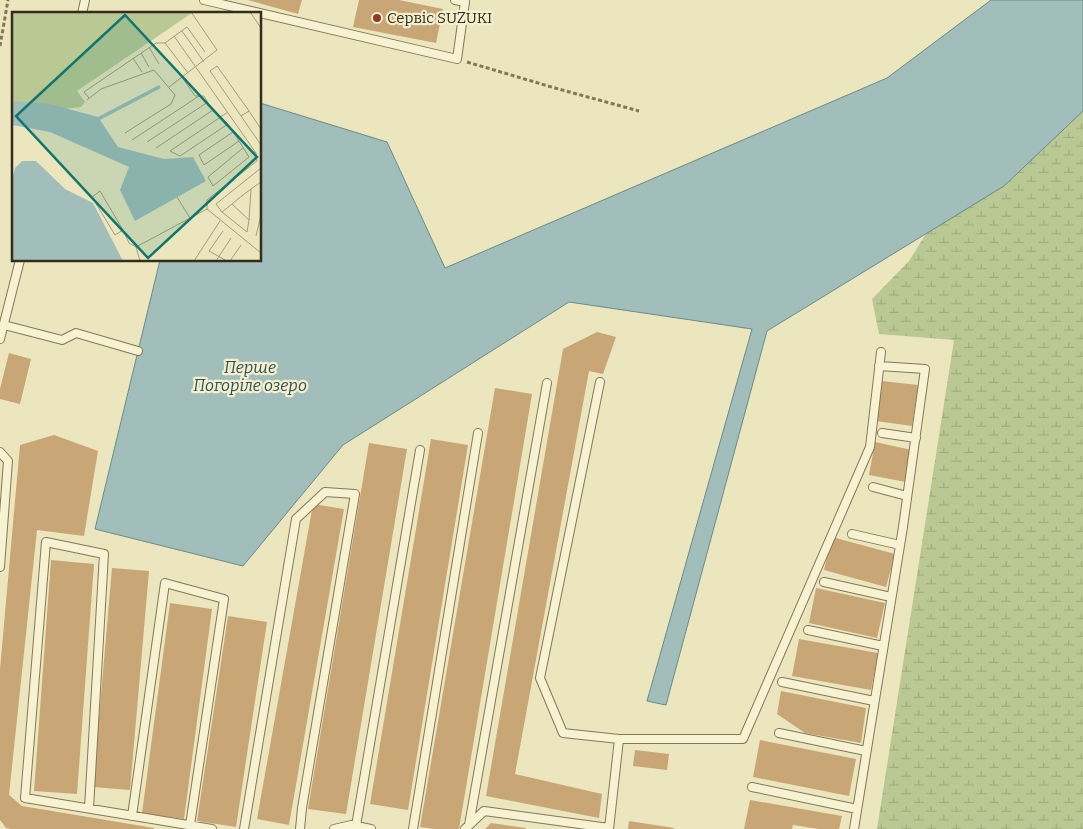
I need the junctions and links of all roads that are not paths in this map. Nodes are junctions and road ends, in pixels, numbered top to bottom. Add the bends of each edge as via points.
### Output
1 (206, 0) edge
2 (455, 0) edge
3 (257, 12) edge
4 (261, 13) edge
5 (20, 261) edge
6 (4, 324) junction
7 (0, 339) edge
8 (138, 351) dead end
9 (881, 352) dead end
10 (879, 366) junction
11 (600, 382) dead end
12 (547, 383) dead end
13 (478, 433) dead end
14 (882, 433) dead end
15 (916, 438) junction
16 (420, 450) dead end
17 (0, 452) edge
18 (873, 488) dead end
19 (907, 496) junction
20 (852, 534) dead end
21 (900, 545) junction
22 (0, 567) edge
23 (824, 582) dead end
24 (892, 596) junction
25 (808, 630) dead end
26 (884, 646) junction
27 (782, 682) dead end
28 (874, 701) junction
29 (778, 734) dead end
30 (619, 739) junction
31 (866, 752) junction
32 (752, 787) dead end
33 (88, 808) junction
34 (857, 809) junction
35 (132, 816) junction
36 (190, 825) junction
37 (356, 826) junction
38 (467, 827) edge
39 (609, 828) edge
40 (212, 829) edge
41 (244, 829) edge
42 (300, 829) edge
43 (334, 829) edge
44 (371, 829) edge
45 (413, 829) edge
46 (854, 829) edge

1 - 3 lane
2 - 4 lane via 465,2 457,59
5 - 6 lane
6 - 7 lane
6 - 8 lane via 62,340 76,332
9 - 10 lane
10 - 15 lane via 926,369
10 - 30 lane via 870,447 743,739
11 - 30 lane via 540,678 563,733
12 - 38 lane
13 - 45 lane
14 - 15 lane
15 - 19 lane
16 - 37 lane
17 - 22 lane via 8,461
18 - 19 lane
19 - 21 lane
20 - 21 lane
21 - 24 lane
23 - 24 lane
24 - 26 lane
25 - 26 lane
26 - 28 lane
27 - 28 lane
28 - 31 lane
29 - 31 lane
30 - 39 lane
31 - 34 lane
32 - 34 lane
33 - 33 lane via 25,798 46,542 104,554
33 - 35 lane
34 - 46 lane
35 - 36 lane
35 - 36 lane via 165,583 224,599
36 - 40 lane
37 - 43 lane
37 - 44 lane
38 - 39 lane via 484,811
41 - 42 lane via 296,519 325,492 354,494

